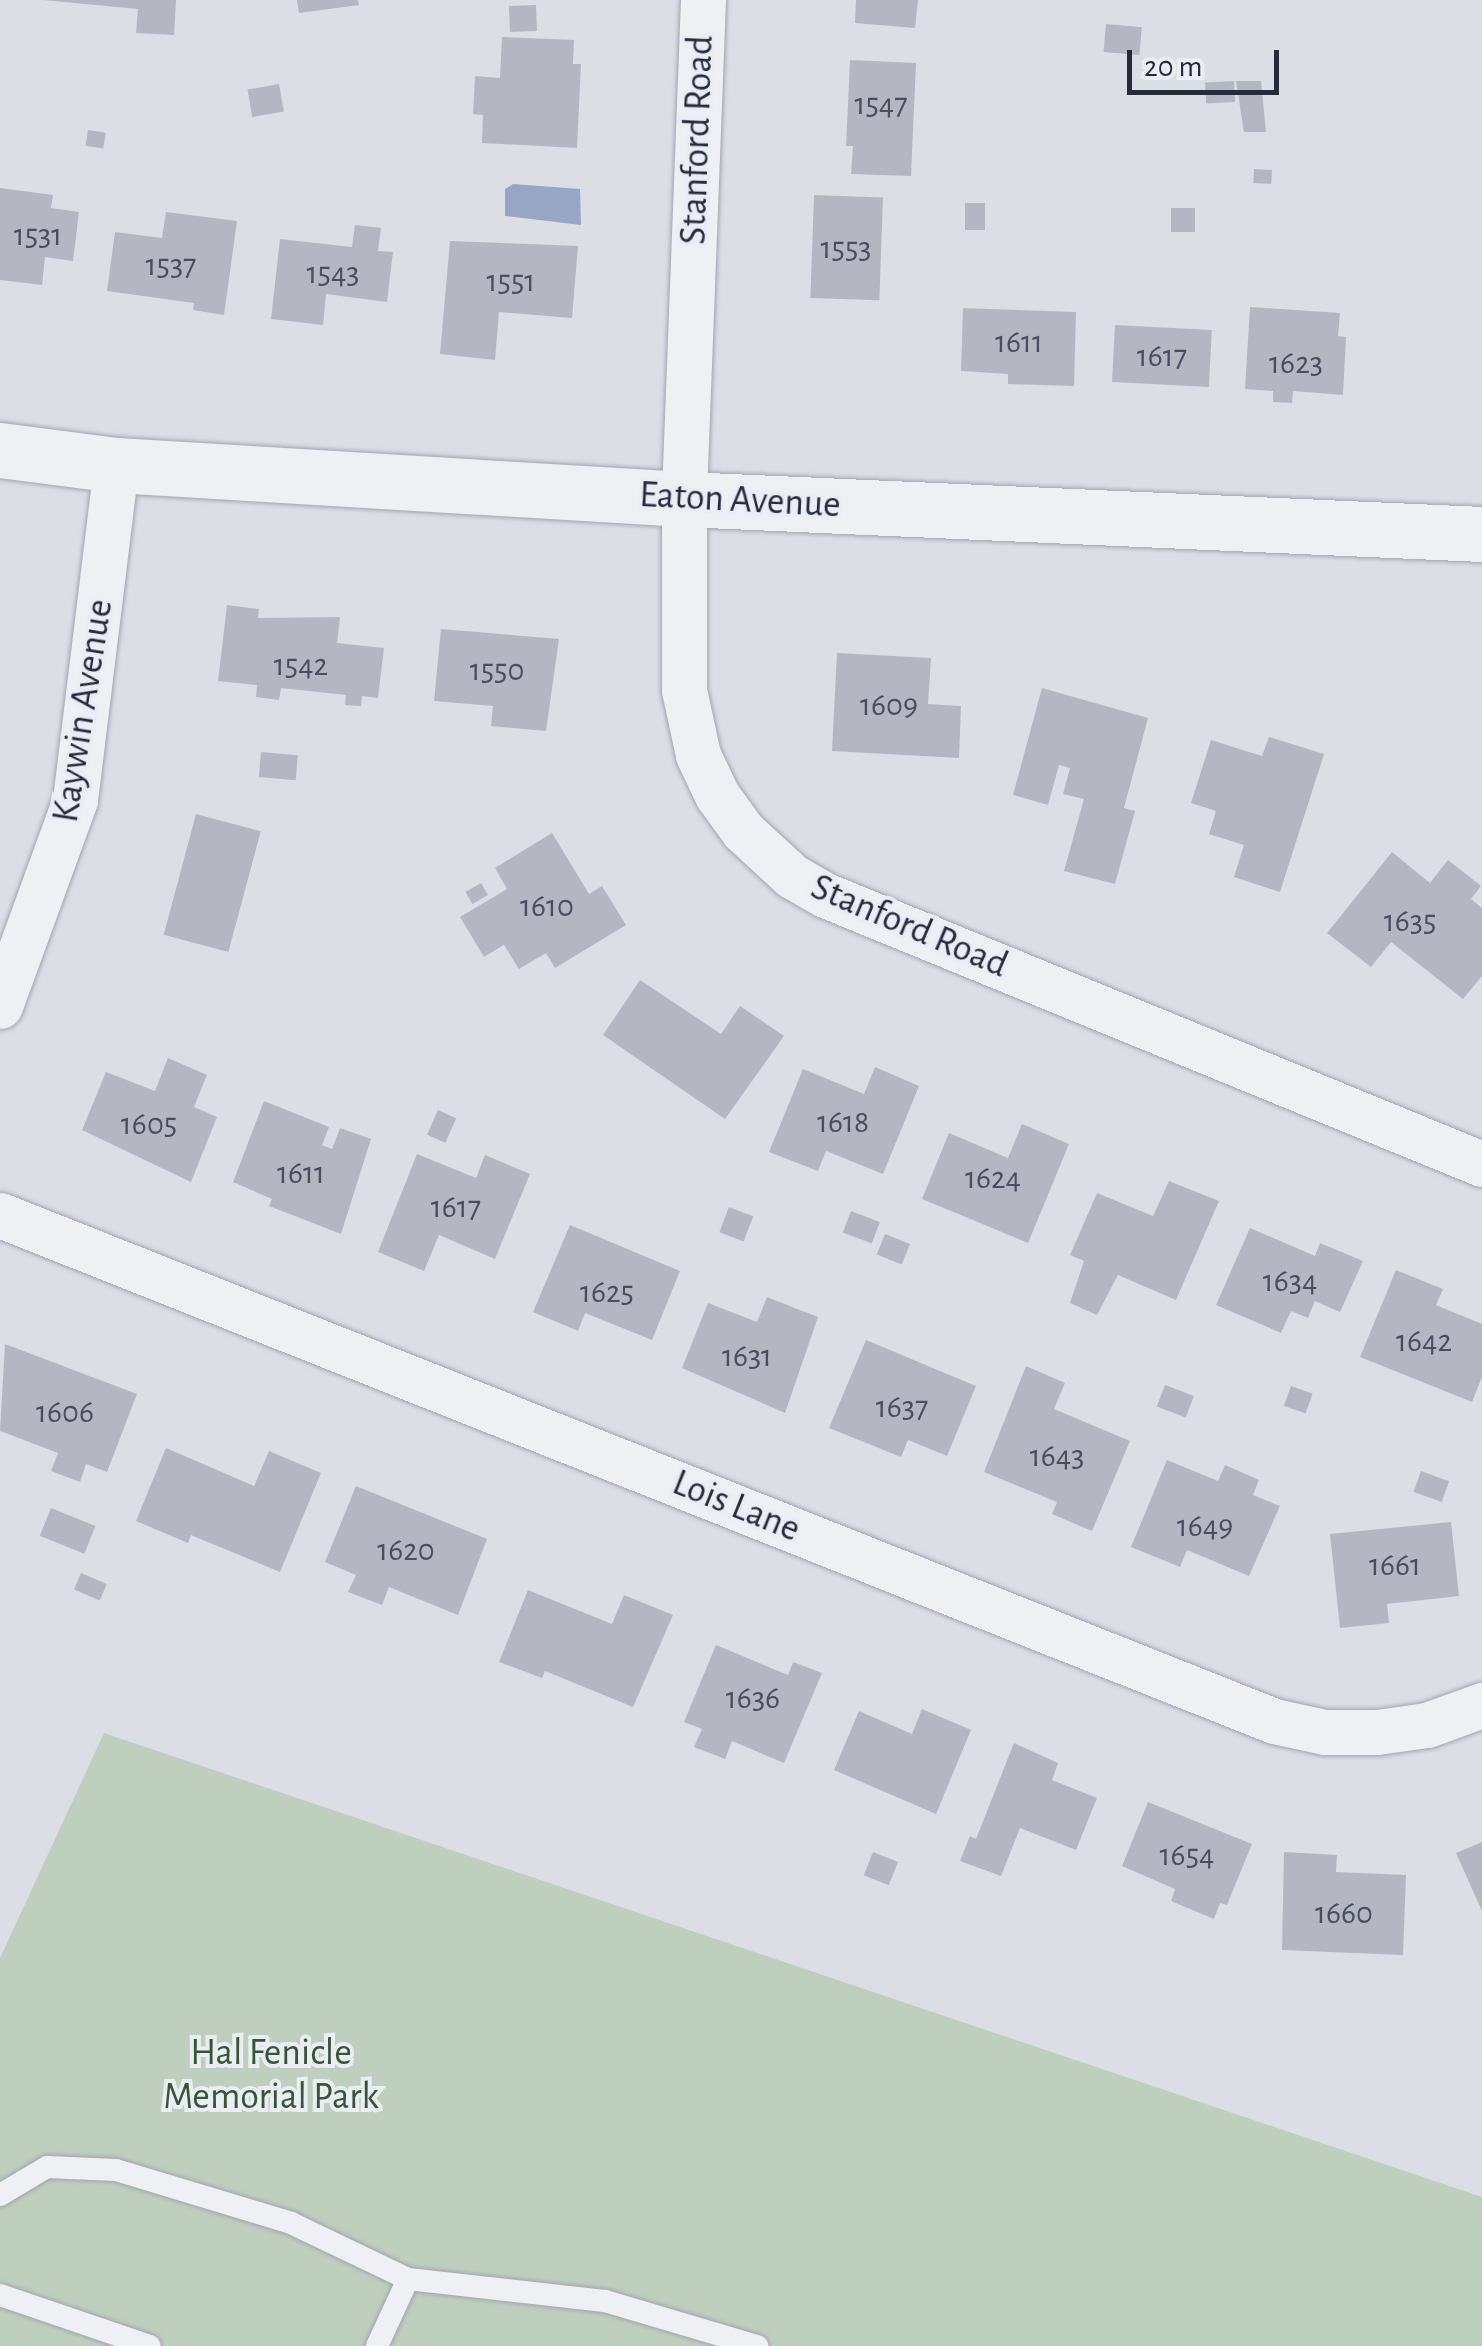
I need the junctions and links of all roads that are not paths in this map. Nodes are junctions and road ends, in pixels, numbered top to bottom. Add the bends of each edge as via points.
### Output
1 (703, 0) edge
2 (0, 450) edge
3 (116, 465) junction
4 (684, 498) junction
5 (1482, 534) edge
6 (0, 1006) edge
7 (1482, 1164) edge
8 (0, 1214) edge
9 (1482, 1705) edge
10 (0, 2195) edge
11 (408, 2279) junction
12 (0, 2296) edge
13 (150, 2346) edge
14 (376, 2346) edge
15 (757, 2346) edge

1 - 4 street, Stanford Road
2 - 3 street, Eaton Avenue
3 - 4 street, Eaton Avenue
3 - 6 street, Kaywin Avenue via 76,800
4 - 5 street, Eaton Avenue
4 - 7 street, Stanford Road via 684,690 698,755 743,831 792,876
8 - 9 street, Lois Lane via 1274,1721 1325,1732 1377,1732 1427,1725
10 - 11 lane via 47,2167 116,2170 292,2223
11 - 14 lane
11 - 15 lane via 605,2302
12 - 13 lane

